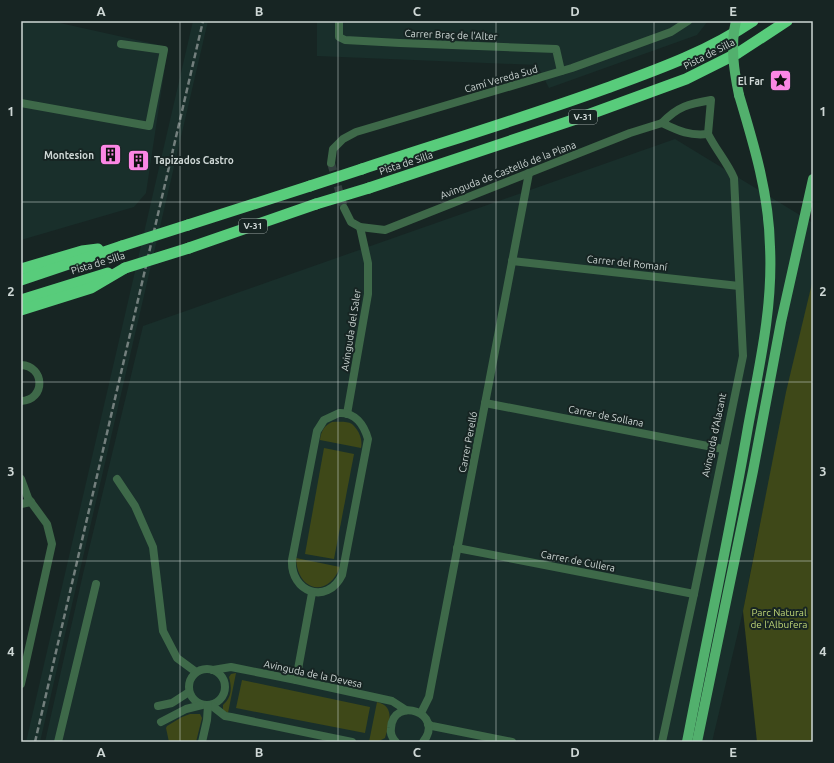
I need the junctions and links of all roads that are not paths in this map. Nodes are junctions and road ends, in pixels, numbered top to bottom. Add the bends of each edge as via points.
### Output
1 (339, 21) edge
2 (688, 21) edge
3 (736, 21) edge
4 (753, 21) edge
5 (787, 21) edge
6 (121, 44) dead end
7 (561, 71) junction
8 (21, 103) edge
9 (662, 123) junction
10 (708, 134) junction
11 (331, 163) tunnel mouth
12 (529, 173) junction
13 (813, 179) edge
14 (344, 208) tunnel mouth
15 (360, 227) junction
16 (122, 246) junction
17 (512, 261) junction
18 (125, 268) junction
19 (21, 269) edge
20 (21, 280) edge
21 (739, 286) junction
22 (21, 300) edge
23 (21, 310) edge
24 (21, 365) edge
25 (21, 402) edge
26 (485, 403) junction
27 (347, 414) junction
28 (723, 449) junction
29 (21, 479) edge
30 (117, 479) dead end
31 (31, 502) junction
32 (21, 504) edge
33 (457, 548) junction
34 (96, 584) dead end
35 (312, 593) junction
36 (694, 594) junction
37 (23, 668) edge
38 (213, 670) junction
39 (196, 672) junction
40 (296, 680) junction
41 (21, 684) edge
42 (189, 692) junction
43 (207, 705) junction
44 (158, 706) dead end
45 (406, 710) junction
46 (421, 713) junction
47 (161, 722) dead end
48 (428, 724) junction
49 (394, 741) edge
50 (58, 742) edge
51 (202, 742) edge
52 (352, 742) edge
53 (423, 742) edge
54 (512, 742) edge
55 (662, 742) edge
56 (687, 742) edge
57 (697, 742) edge

1 - 7 street, Carrer Braç de l'Alter via 339,37 345,40 556,49
2 - 7 street, Camí Vereda Sud via 671,32
3 - 56 main road, bridge via 733,40 734,70 768,209 771,280 768,319 739,480
4 - 16 highway, Pista de Silla / V-31, bridge via 731,36 678,62 577,99
5 - 18 highway, Pista de Silla / V-31, bridge via 738,53 686,79 582,117
6 - 8 street via 164,50 149,126
7 - 11 street, Camí Vereda Sud via 356,132 343,139 333,149
9 - 10 street via 684,133
9 - 10 street via 672,112 692,103 711,100
9 - 12 street, Avinguda de Castelló de la Plana
10 - 21 street, Avinguda d'Alacant via 734,178
12 - 15 street, Avinguda de Castelló de la Plana via 385,230
12 - 17 street, Carrer Perelló
13 - 57 main road via 781,322
14 - 15 street via 351,222
15 - 27 street, Avinguda del Saler via 368,263 368,294
16 - 19 highway via 82,252
16 - 20 highway, Pista de Silla / V-31
17 - 21 street, Carrer del Romaní
17 - 26 street, Carrer Perelló
18 - 22 highway, Pista de Silla / V-31
18 - 23 highway via 91,288
21 - 28 street, Avinguda d'Alacant via 743,356
24 - 25 street via 35,370 40,381 34,397
26 - 28 street, Carrer de Sollana
26 - 33 street, Carrer Perelló
27 - 35 street via 359,420 368,440 344,565 339,581 331,588
27 - 35 street via 339,413 329,417 320,424 317,431 291,568 296,580
28 - 36 street, Avinguda d'Alacant
29 - 31 street
30 - 39 street via 134,506 153,547 163,631 177,658
31 - 32 street
31 - 37 street via 47,524 52,544
33 - 36 street, Carrer de Cullera
33 - 46 street, Carrer Perelló via 429,697
34 - 50 street
35 - 40 street
36 - 55 street, Avinguda d'Alacant
37 - 41 street
38 - 39 street via 202,669
38 - 40 street, Avinguda de la Devesa via 231,667
38 - 43 street via 224,679 226,688 222,698 215,704
39 - 42 street via 189,682
40 - 45 street, Avinguda de la Devesa via 392,701
42 - 43 street via 192,698
42 - 44 street via 172,703
43 - 47 street via 186,709
43 - 51 street via 207,720
43 - 52 street via 225,716
45 - 46 street, Avinguda de la Devesa
45 - 49 street via 394,717 391,723
46 - 48 street
48 - 53 street via 429,731
48 - 54 street

